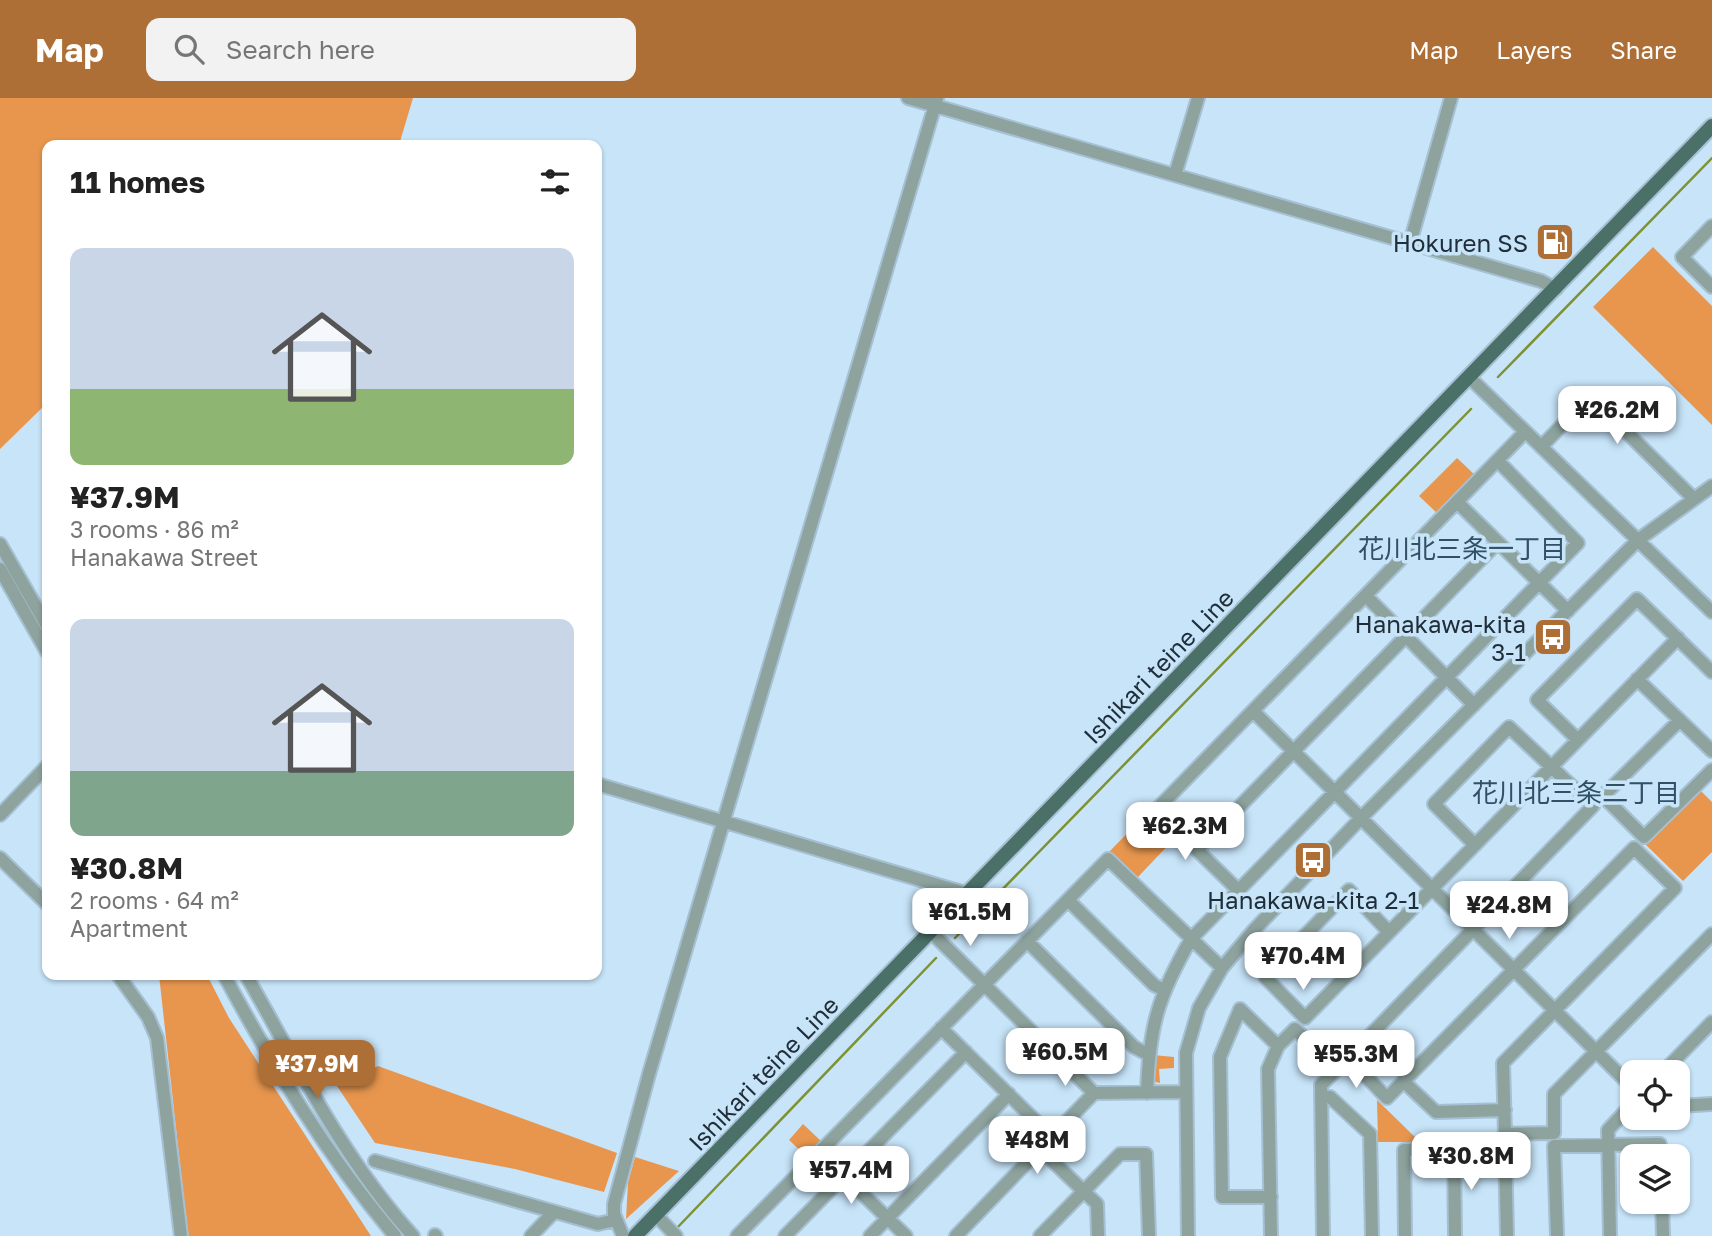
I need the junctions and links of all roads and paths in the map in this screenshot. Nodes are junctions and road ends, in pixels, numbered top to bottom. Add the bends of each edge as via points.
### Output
1 (908, 98) edge
2 (1198, 98) edge
3 (1451, 98) edge
4 (936, 102) edge
5 (1712, 127) edge
6 (1175, 175) junction
7 (1712, 226) edge
8 (1410, 243) junction
9 (1712, 287) edge
10 (1556, 289) junction
11 (1470, 378) junction
12 (1525, 432) junction
13 (1541, 447) junction
14 (1498, 461) junction
15 (1712, 486) edge
16 (1694, 499) junction
17 (1457, 502) junction
18 (1638, 540) junction
19 (1497, 543) junction
20 (0, 544) edge
21 (0, 569) edge
22 (1539, 583) junction
23 (1366, 596) junction
24 (1567, 611) junction
25 (1712, 612) edge
26 (42, 617) edge
27 (1406, 636) junction
28 (1678, 638) junction
29 (42, 643) edge
30 (1712, 672) edge
31 (1448, 676) junction
32 (1637, 679) junction
33 (1474, 705) junction
34 (1253, 711) junction
35 (1680, 720) junction
36 (1578, 740) junction
37 (1294, 751) junction
38 (1712, 751) edge
39 (1551, 767) junction
40 (1712, 770) edge
41 (42, 771) edge
42 (602, 785) edge
43 (1335, 791) junction
44 (0, 815) edge
45 (1362, 817) junction
46 (726, 821) junction
47 (1475, 845) junction
48 (1197, 850) junction
49 (0, 858) edge
50 (1433, 888) junction
51 (1238, 890) junction
52 (968, 894) junction
53 (42, 899) edge
54 (1068, 900) junction
55 (1474, 929) junction
56 (931, 932) junction
57 (1390, 932) junction
58 (1712, 934) edge
59 (1191, 939) junction
60 (1027, 941) junction
61 (1222, 968) junction
62 (1514, 969) junction
63 (122, 980) edge
64 (227, 980) edge
65 (249, 980) edge
66 (980, 980) junction
67 (1164, 990) junction
68 (1556, 1011) junction
69 (1712, 1023) edge
70 (941, 1028) junction
71 (1278, 1046) junction
72 (966, 1052) junction
73 (1598, 1052) junction
74 (1149, 1055) junction
75 (1675, 1060) edge
76 (1620, 1075) edge
77 (1403, 1082) junction
78 (1185, 1092) junction
79 (1094, 1093) junction
80 (1147, 1093) junction
81 (1009, 1094) junction
82 (1321, 1096) junction
83 (1712, 1104) edge
84 (1690, 1105) edge
85 (1505, 1110) junction
86 (1620, 1117) edge
87 (1052, 1136) junction
88 (1608, 1145) junction
89 (1620, 1145) edge
90 (1040, 1149) junction
91 (1454, 1149) junction
92 (819, 1152) junction
93 (375, 1161) dead end
94 (845, 1177) junction
95 (1084, 1191) junction
96 (1271, 1197) junction
97 (554, 1212) junction
98 (1662, 1214) edge
99 (656, 1215) junction
100 (888, 1218) junction
101 (615, 1220) junction
102 (671, 1232) edge
103 (959, 1235) edge
104 (1043, 1235) edge
105 (181, 1236) edge
106 (395, 1236) edge
107 (413, 1236) edge
108 (531, 1236) edge
109 (623, 1236) edge
110 (635, 1236) edge
111 (737, 1236) edge
112 (785, 1236) edge
113 (870, 1236) edge
114 (906, 1236) edge
115 (1098, 1236) edge
116 (1149, 1236) edge
117 (1188, 1236) edge
118 (1271, 1236) edge
119 (1323, 1236) edge
120 (1372, 1236) edge
121 (1405, 1236) edge
122 (1455, 1236) edge
123 (1507, 1236) edge
124 (1557, 1236) edge
125 (1610, 1236) edge
126 (1663, 1236) edge

1 - 4 street
2 - 6 street
3 - 8 street
4 - 6 street
4 - 46 street
5 - 10 main road, Ishikari teine Line
6 - 8 street
7 - 9 street via 1682,257
8 - 10 street
10 - 11 main road, Ishikari teine Line
11 - 12 street
11 - 52 main road, Ishikari teine Line
12 - 13 street
12 - 14 street
13 - 16 street via 1590,396
13 - 18 street
14 - 17 street
14 - 22 street via 1578,542
15 - 16 street
16 - 18 street
17 - 19 street
17 - 23 street
18 - 24 street
18 - 25 street
19 - 22 street
19 - 27 street
20 - 26 street
21 - 29 street
22 - 24 street
22 - 31 street
23 - 27 street
23 - 34 street
24 - 33 street
27 - 31 street
27 - 37 street
28 - 30 street
28 - 32 street
28 - 36 street via 1637,599 1537,700
31 - 33 street
31 - 43 street
32 - 35 street
32 - 36 street
33 - 45 street
34 - 37 street
34 - 48 street via 1156,810
35 - 38 street
35 - 40 street via 1603,796 1644,837
36 - 39 street
37 - 43 street
37 - 48 street
39 - 47 street
39 - 47 street via 1509,727 1434,804
39 - 55 street via 1593,806
41 - 44 street
42 - 46 street
43 - 45 street
43 - 51 street
45 - 50 street
45 - 61 street
46 - 52 street
46 - 101 street via 649,1074 614,1204
47 - 50 street
48 - 51 street
49 - 53 street
50 - 55 street
50 - 57 street
51 - 59 street
52 - 56 main road, Ishikari teine Line
54 - 59 street via 1108,859
54 - 60 street
54 - 67 street
55 - 62 street
55 - 77 street via 1348,1058 1387,1098
56 - 66 street
56 - 99 main road, Ishikari teine Line
57 - 57 street via 1305,1018 1265,977 1349,890
58 - 73 street
59 - 61 street
59 - 67 street
60 - 66 street
60 - 74 street via 1134,1047
61 - 78 street via 1192,1028
62 - 68 street
62 - 68 street via 1634,848 1675,888
62 - 77 street
63 - 105 street via 148,1017 156,1038
64 - 106 street via 274,1064 355,1186
65 - 107 street via 354,1159
66 - 70 street
66 - 79 street
67 - 74 street via 1152,1025
68 - 73 street
68 - 85 street via 1503,1063
69 - 75 street
70 - 72 street
70 - 92 street
71 - 82 street via 1295,1030 1337,1069 1321,1085
71 - 96 street via 1268,1069
71 - 96 street via 1240,1009 1220,1057 1222,1197
72 - 81 street
72 - 94 street
73 - 76 street
73 - 85 street via 1554,1094 1554,1133 1505,1134
74 - 80 street
77 - 85 street via 1436,1112
78 - 80 street
78 - 117 street
79 - 80 street
79 - 87 street
81 - 87 street
81 - 100 street
82 - 119 street
82 - 120 street via 1330,1097 1370,1134
83 - 84 street
86 - 88 street via 1608,1130
87 - 90 street
88 - 89 street
88 - 124 street via 1554,1146
88 - 125 street
90 - 95 street
90 - 103 street
91 - 121 street via 1404,1150
91 - 122 street
91 - 123 street via 1505,1147
92 - 94 street
92 - 111 street
93 - 97 street
94 - 100 street
94 - 112 street
95 - 104 street
95 - 115 street via 1097,1204
95 - 116 street via 1120,1154 1146,1154
96 - 118 street
97 - 101 street via 597,1224
97 - 108 street
98 - 126 street
99 - 102 street
99 - 110 main road, Ishikari teine Line
100 - 113 street
100 - 114 street
101 - 109 street

